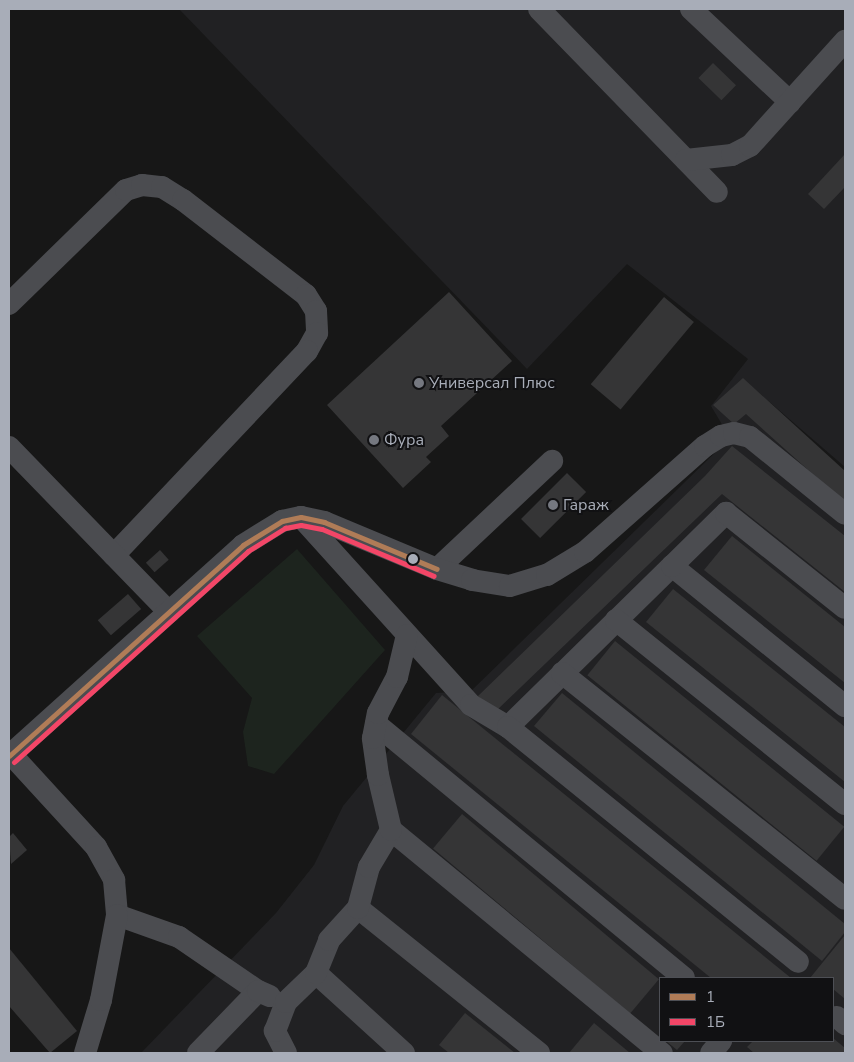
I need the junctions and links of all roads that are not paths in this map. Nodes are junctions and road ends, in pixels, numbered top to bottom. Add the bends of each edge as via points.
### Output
1 (539, 9) edge
2 (691, 9) edge
3 (845, 41) edge
4 (790, 102) junction
5 (686, 160) junction
6 (717, 192) dead end
7 (9, 304) edge
8 (9, 447) edge
9 (552, 461) dead end
10 (845, 514) edge
11 (300, 518) junction
12 (114, 555) junction
13 (672, 566) junction
14 (438, 569) junction
15 (845, 608) edge
16 (169, 612) junction
17 (616, 620) junction
18 (407, 635) junction
19 (562, 674) junction
20 (845, 706) edge
21 (376, 724) junction
22 (508, 727) junction
23 (10, 754) edge
24 (845, 804) edge
25 (392, 830) junction
26 (845, 899) edge
27 (358, 908) junction
28 (117, 915) junction
29 (798, 962) dead end
30 (316, 973) junction
31 (683, 977) edge
32 (258, 991) junction
33 (286, 1002) junction
34 (721, 1042) edge
35 (85, 1053) edge
36 (198, 1053) edge
37 (286, 1053) edge
38 (404, 1053) edge
39 (539, 1053) edge
40 (662, 1053) edge
41 (711, 1053) edge

1 - 5 street
2 - 4 street
3 - 4 street
4 - 5 street via 742,151 715,158
5 - 6 street
7 - 12 street via 126,190 142,185 162,187 183,200 306,296 316,311 318,332 306,351
8 - 12 street
9 - 14 street
10 - 14 street via 750,437 734,433 721,436 705,446 585,552 547,576 510,586 472,580
11 - 14 street via 324,522
11 - 16 street via 282,521 243,545
11 - 18 street
12 - 16 street
13 - 15 street via 726,513
13 - 17 street
13 - 20 street
16 - 23 street
17 - 19 street
17 - 24 street
18 - 21 street via 397,677 378,713
18 - 22 street via 471,705
19 - 22 street
19 - 26 street
21 - 25 street via 373,738 378,775
21 - 31 street
22 - 29 street
23 - 28 street via 96,847 114,880
25 - 27 street via 369,867
25 - 40 street
27 - 30 street via 329,940
27 - 39 street
28 - 32 street via 179,937
28 - 35 street via 101,1000
30 - 33 street
30 - 38 street
32 - 33 street
32 - 36 street
33 - 37 street via 274,1031
34 - 41 street

